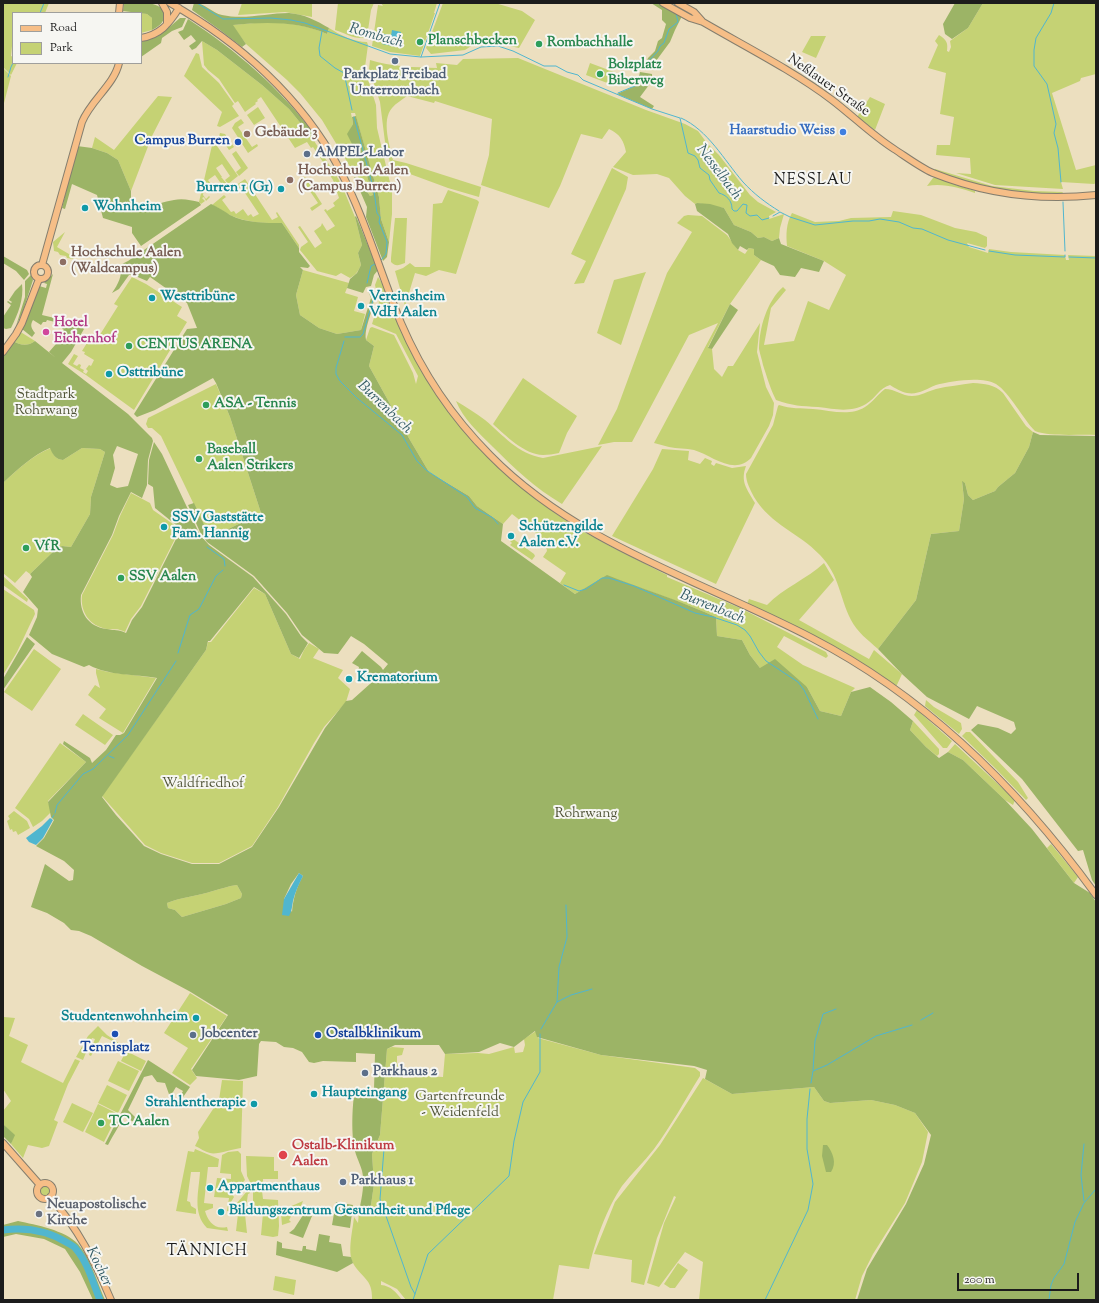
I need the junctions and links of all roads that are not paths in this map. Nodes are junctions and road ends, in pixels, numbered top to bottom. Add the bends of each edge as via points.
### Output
1 (162, 3) edge
2 (170, 3) edge
3 (664, 3) edge
4 (678, 3) edge
5 (179, 8) junction
6 (703, 22) junction
7 (168, 24) junction
8 (142, 38) edge
9 (119, 64) edge
10 (1096, 195) edge
11 (42, 265) junction
12 (40, 279) junction
13 (3, 352) edge
14 (1096, 894) edge
15 (3, 1143) edge
16 (40, 1185) junction
17 (50, 1197) junction
18 (111, 1300) edge

1 - 7 main road via 167,12
2 - 5 main road
3 - 6 main road, Neßlauer Straße via 690,18
4 - 6 main road, Neßlauer Straße via 694,12
5 - 7 main road
5 - 14 main road via 249,59 283,91 323,141 357,208 408,337 423,366 440,395 482,447 524,485 568,517 614,545 799,631 839,653 898,692 953,734 1002,780 1036,817
6 - 10 main road, Neßlauer Straße via 802,80 894,149 936,174 962,184 1000,193 1044,197
7 - 8 main road via 156,34
9 - 11 main road via 115,75 85,114 77,134
11 - 12 main road via 48,274
11 - 12 main road via 34,271
12 - 13 main road via 22,323
15 - 16 main road
16 - 17 main road via 46,1183 51,1186 53,1191
16 - 17 main road via 37,1191 39,1196 44,1199
17 - 18 main road via 82,1239

